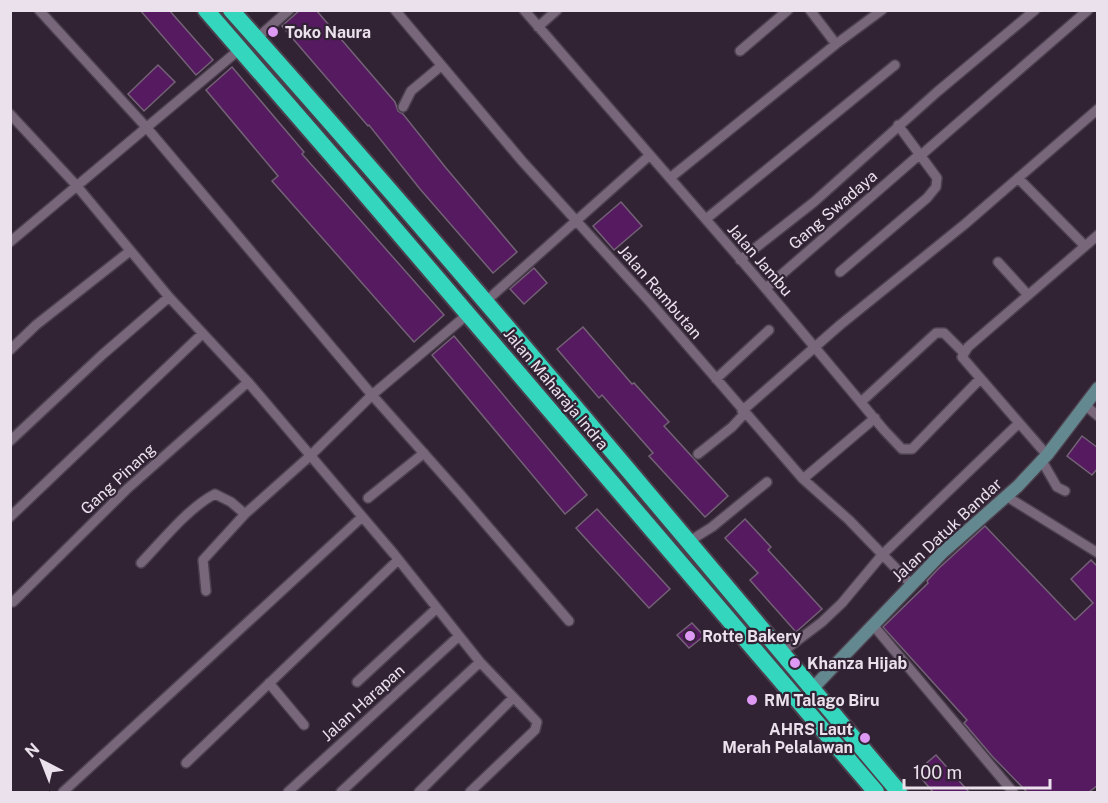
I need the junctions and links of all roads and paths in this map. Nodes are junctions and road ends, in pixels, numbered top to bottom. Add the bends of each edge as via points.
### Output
1 (39, 10) edge
2 (206, 10) edge
3 (231, 10) edge
4 (289, 10) edge
5 (395, 10) edge
6 (524, 10) edge
7 (556, 10) edge
8 (788, 10) edge
9 (810, 10) edge
10 (882, 10) edge
11 (1035, 10) edge
12 (1088, 10) edge
13 (538, 27) junction
14 (256, 39) junction
15 (836, 44) junction
16 (240, 49) junction
17 (740, 51) dead end
18 (895, 65) dead end
19 (441, 66) junction
20 (403, 107) dead end
21 (1098, 109) edge
22 (12, 119) edge
23 (898, 126) junction
24 (147, 128) junction
25 (650, 155) junction
26 (920, 156) junction
27 (670, 178) junction
28 (1018, 178) junction
29 (76, 185) junction
30 (706, 219) junction
31 (576, 221) junction
32 (1098, 235) edge
33 (10, 242) edge
34 (1085, 246) junction
35 (130, 251) junction
36 (740, 260) junction
37 (998, 262) dead end
38 (840, 272) dead end
39 (766, 288) junction
40 (1028, 295) junction
41 (170, 297) junction
42 (485, 302) junction
43 (468, 314) junction
44 (769, 330) dead end
45 (202, 334) junction
46 (815, 348) junction
47 (10, 350) edge
48 (963, 352) junction
49 (716, 379) junction
50 (980, 379) junction
51 (248, 382) junction
52 (1098, 388) edge
53 (372, 395) junction
54 (861, 402) junction
55 (1085, 405) junction
56 (744, 412) junction
57 (1098, 416) edge
58 (875, 418) junction
59 (1019, 423) junction
60 (10, 441) edge
61 (424, 453) junction
62 (698, 454) dead end
63 (310, 456) junction
64 (1045, 458) junction
65 (803, 479) junction
66 (767, 482) dead end
67 (1065, 491) dead end
68 (1006, 496) junction
69 (368, 498) dead end
70 (664, 512) junction
71 (245, 514) junction
72 (10, 517) edge
73 (363, 517) junction
74 (648, 525) junction
75 (688, 543) junction
76 (1098, 554) edge
77 (882, 555) junction
78 (398, 560) junction
79 (141, 563) dead end
80 (912, 585) junction
81 (206, 591) dead end
82 (13, 602) dead end
83 (437, 608) junction
84 (568, 621) dead end
85 (873, 625) junction
86 (459, 636) junction
87 (782, 653) junction
88 (480, 662) junction
89 (269, 682) junction
90 (357, 682) dead end
91 (812, 689) junction
92 (513, 698) junction
93 (304, 726) dead end
94 (186, 763) dead end
95 (63, 792) edge
96 (288, 792) edge
97 (341, 792) edge
98 (419, 792) edge
99 (470, 792) edge
100 (876, 792) edge
101 (899, 792) edge
102 (1013, 792) edge

1 - 24 street
2 - 16 highway, Jalan Maharaja Indra
3 - 14 highway, Jalan Maharaja Indra
4 - 14 street
5 - 19 street, Jalan Rambutan
6 - 13 street, Jalan Jambu
7 - 13 street
8 - 17 street
9 - 15 street
10 - 15 street
11 - 23 street
12 - 26 street, Gang Swadaya
13 - 25 street, Jalan Jambu
14 - 42 highway, Jalan Maharaja Indra
15 - 27 street
16 - 24 street
16 - 43 highway, Jalan Maharaja Indra
18 - 30 street
19 - 20 street via 411,92
19 - 31 street, Jalan Rambutan
21 - 28 street
22 - 29 street
23 - 26 street
23 - 36 street via 814,202
24 - 29 street
24 - 53 street
25 - 27 street, Jalan Jambu
25 - 31 street
26 - 38 street via 937,178 936,187
26 - 39 street, Gang Swadaya
27 - 30 street, Jalan Jambu
28 - 34 street
28 - 46 street
29 - 33 street
29 - 35 street
30 - 36 street, Jalan Jambu
31 - 42 street
31 - 49 street, Jalan Rambutan
32 - 34 street
34 - 40 street
35 - 41 street
35 - 47 street
36 - 39 street, Jalan Jambu
37 - 40 street
39 - 46 street, Jalan Jambu
40 - 48 street
41 - 45 street
41 - 60 street
42 - 70 highway, Jalan Maharaja Indra
43 - 53 street
43 - 74 highway, Jalan Maharaja Indra
44 - 49 street
45 - 51 street
45 - 72 street
46 - 54 street, Jalan Jambu
46 - 56 street
48 - 50 street via 963,360
48 - 54 street via 944,333 936,333
49 - 56 street, Jalan Rambutan
50 - 58 street, Jalan Jambu via 912,449 902,449
50 - 59 street
51 - 63 street
51 - 82 street, Gang Pinang via 127,489
52 - 55 street, Jalan Datuk Bandar
53 - 61 street
53 - 63 street
54 - 58 street, Jalan Jambu
55 - 57 street
55 - 64 street, Jalan Datuk Bandar
56 - 62 street
56 - 65 street, Jalan Rambutan
58 - 65 street
59 - 64 street
59 - 77 street
61 - 69 street
61 - 84 street
63 - 71 street
63 - 73 street
64 - 67 street via 1057,488
64 - 68 street, Jalan Datuk Bandar
65 - 77 street, Jalan Rambutan
66 - 75 street
68 - 76 street
68 - 80 street, Jalan Datuk Bandar
70 - 74 highway
70 - 75 highway, Jalan Maharaja Indra
71 - 79 street via 215,494 189,514
71 - 81 street via 203,560
73 - 78 street
73 - 95 street
74 - 100 highway, Jalan Maharaja Indra
75 - 87 highway, Jalan Maharaja Indra
77 - 80 street, Jalan Rambutan
77 - 87 street via 842,603
78 - 83 street
78 - 89 street
80 - 85 street, Jalan Datuk Bandar
83 - 86 street
83 - 90 street
85 - 91 street, Jalan Datuk Bandar
85 - 102 street
86 - 88 street
86 - 96 street, Jalan Harapan
87 - 91 highway, Jalan Maharaja Indra
88 - 92 street
88 - 97 street
89 - 93 street
89 - 94 street
91 - 101 highway, Jalan Maharaja Indra
92 - 98 street
92 - 99 street via 537,722 535,730

